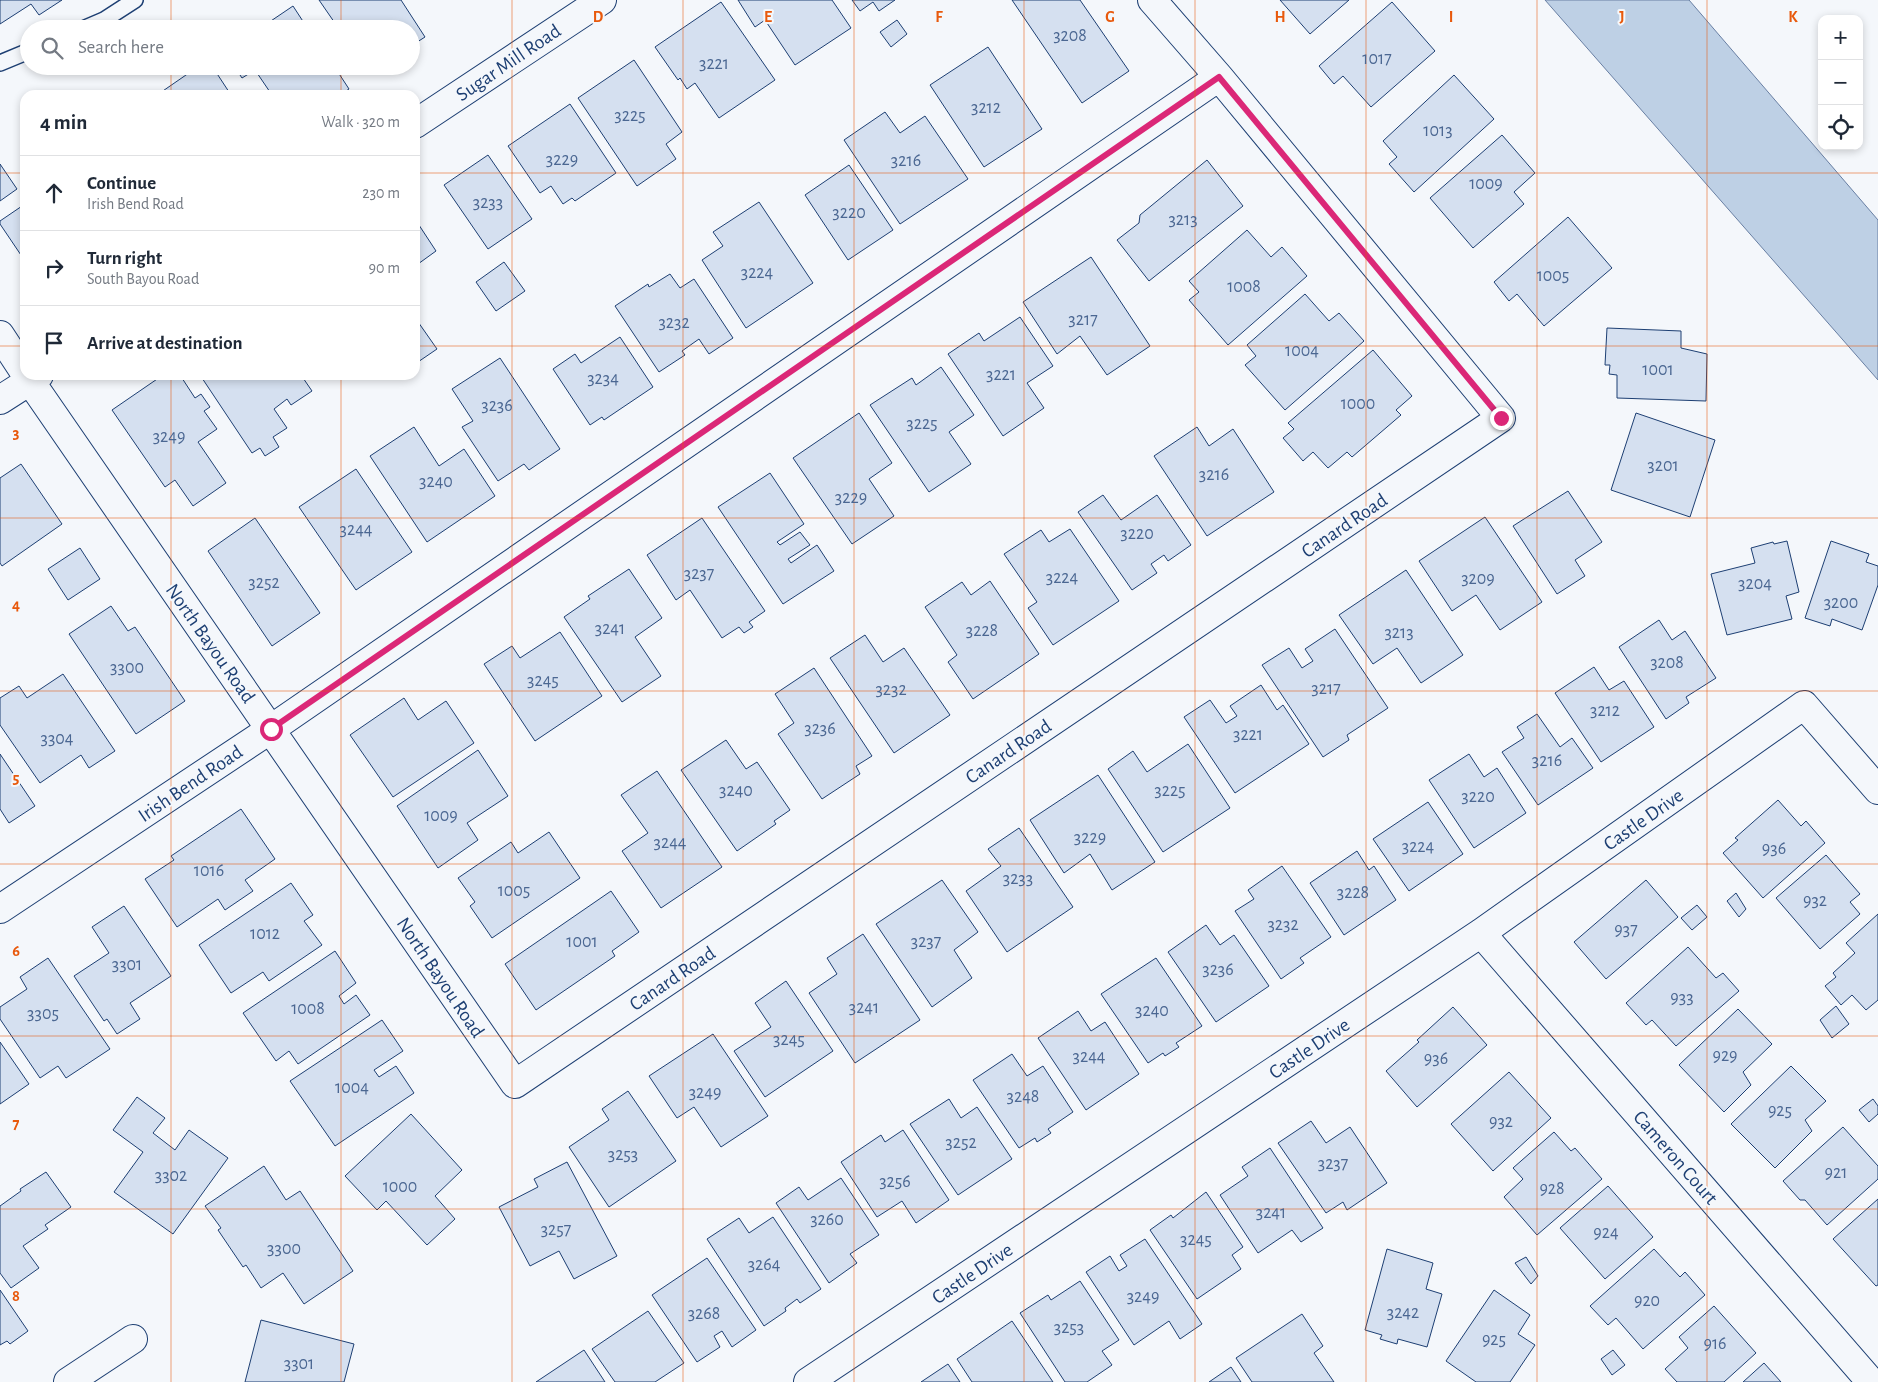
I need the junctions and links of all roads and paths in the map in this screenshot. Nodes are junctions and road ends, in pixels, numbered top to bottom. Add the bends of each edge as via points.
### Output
1 (135, 0) edge
2 (602, 0) edge
3 (1152, 0) edge
4 (104, 20) edge
5 (20, 55) edge
6 (0, 63) edge
7 (1219, 77) junction
8 (420, 121) edge
9 (0, 335) edge
10 (20, 362) edge
11 (25, 380) edge
12 (33, 380) edge
13 (0, 400) edge
14 (271, 729) junction
15 (1878, 790) edge
16 (0, 909) edge
17 (1481, 933) junction
18 (514, 1084) joint
19 (133, 1339) dead end
20 (68, 1382) edge
21 (808, 1382) edge
22 (1871, 1382) edge

1 - 4 lane
2 - 8 street, Sugar Mill Road
3 - 7 street
5 - 6 lane
7 - 14 street, Irish Bend Road
7 - 18 street, Canard Road via 1501,418
9 - 10 street, North Bayou Road
11 - 13 street
12 - 14 street, North Bayou Road
14 - 16 street, Irish Bend Road
14 - 18 street, North Bayou Road
15 - 17 street, Castle Drive via 1804,705
17 - 21 street, Castle Drive
17 - 22 street, Cameron Court
19 - 20 street

